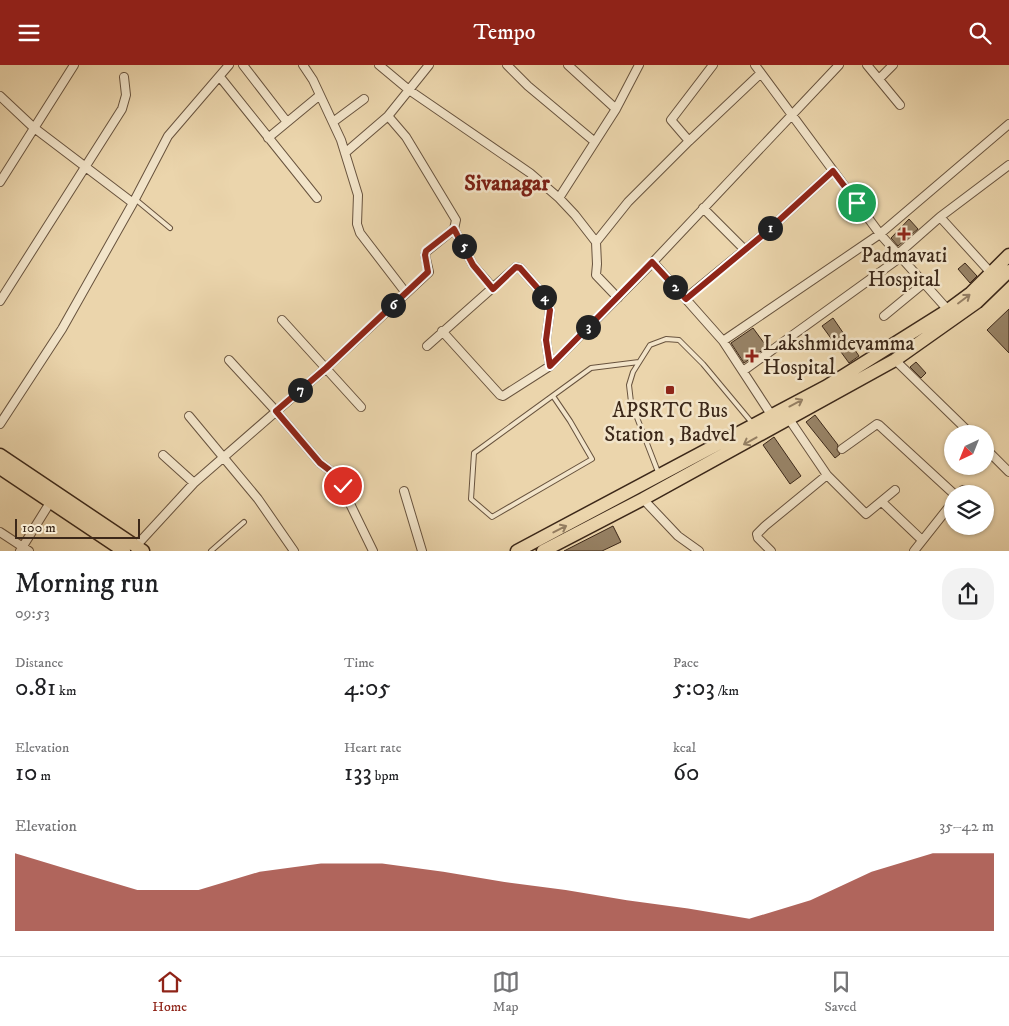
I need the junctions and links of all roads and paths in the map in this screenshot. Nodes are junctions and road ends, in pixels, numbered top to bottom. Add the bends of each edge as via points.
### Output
1 (74, 65) edge
2 (228, 65) edge
3 (242, 65) edge
4 (303, 65) edge
5 (380, 65) edge
6 (429, 65) edge
7 (507, 65) edge
8 (568, 65) edge
9 (580, 65) edge
10 (713, 65) edge
11 (754, 65) edge
12 (839, 65) edge
13 (866, 65) edge
14 (894, 65) edge
15 (636, 67) edge
16 (574, 72) junction
17 (761, 73) junction
18 (124, 77) dead end
19 (220, 77) junction
20 (879, 79) junction
21 (409, 90) junction
22 (320, 95) junction
23 (0, 96) edge
24 (364, 99) dead end
25 (900, 105) dead end
26 (616, 109) junction
27 (792, 114) junction
28 (388, 117) junction
29 (287, 122) junction
30 (333, 122) junction
31 (1009, 124) edge
32 (33, 127) junction
33 (268, 138) junction
34 (689, 141) junction
35 (595, 142) junction
36 (345, 153) junction
37 (1009, 165) edge
38 (86, 167) junction
39 (833, 171) junction
40 (0, 182) edge
41 (317, 198) dead end
42 (559, 198) junction
43 (134, 201) junction
44 (703, 208) junction
45 (940, 217) junction
46 (170, 228) dead end
47 (454, 229) junction
48 (880, 233) junction
49 (596, 242) junction
50 (745, 250) junction
51 (1009, 255) edge
52 (900, 256) junction
53 (652, 262) junction
54 (1009, 271) edge
55 (991, 273) junction
56 (924, 283) junction
57 (493, 289) junction
58 (406, 293) junction
59 (618, 298) junction
60 (686, 299) junction
61 (0, 301) edge
62 (948, 311) junction
63 (884, 316) dead end
64 (282, 319) dead end
65 (442, 331) junction
66 (722, 341) junction
67 (426, 346) dead end
68 (229, 361) dead end
69 (895, 361) junction
70 (639, 362) junction
71 (550, 366) junction
72 (326, 368) junction
73 (743, 371) junction
74 (553, 396) junction
75 (361, 407) dead end
76 (276, 411) junction
77 (189, 416) dead end
78 (772, 416) junction
79 (789, 419) junction
80 (0, 423) edge
81 (961, 425) edge
82 (754, 426) junction
83 (842, 449) dead end
84 (0, 455) edge
85 (163, 455) dead end
86 (225, 457) junction
87 (994, 457) edge
88 (0, 468) edge
89 (1009, 472) edge
90 (827, 475) junction
91 (660, 476) junction
92 (194, 483) junction
93 (944, 485) edge
94 (895, 490) dead end
95 (404, 491) dead end
96 (643, 499) junction
97 (51, 501) junction
98 (882, 501) junction
99 (944, 513) edge
100 (244, 521) dead end
101 (0, 532) edge
102 (922, 539) junction
103 (134, 549) edge
104 (24, 550) edge
105 (211, 551) edge
106 (294, 551) edge
107 (373, 551) edge
108 (422, 551) edge
109 (517, 551) edge
110 (543, 551) edge
111 (698, 551) edge
112 (771, 551) edge
113 (914, 551) edge

1 - 32 street
2 - 19 street
3 - 29 street
4 - 22 street
5 - 21 street
6 - 21 street
7 - 35 street
8 - 16 street
9 - 16 street
10 - 34 street via 671,120
11 - 17 street
12 - 27 street
13 - 20 street
14 - 20 street
15 - 26 street
16 - 26 street
17 - 27 street
17 - 34 street
18 - 38 street via 126,95 122,109
19 - 33 street
19 - 43 street via 168,136
20 - 25 street
21 - 28 street
21 - 42 street via 530,173
22 - 29 street
22 - 30 street
23 - 32 street
24 - 30 street
26 - 35 street
27 - 39 street
27 - 44 street
28 - 36 street
28 - 47 street via 406,137 456,219
29 - 33 street
30 - 36 street
31 - 48 street
32 - 38 street
32 - 40 street
33 - 41 street
34 - 49 street via 628,202
35 - 42 street
36 - 58 street via 358,195 357,224 360,233
37 - 45 street
38 - 43 street
38 - 61 street
39 - 48 street
39 - 50 street
42 - 49 street
43 - 46 lane
43 - 80 street via 62,329
44 - 50 street
44 - 53 street
45 - 52 street
45 - 55 street
47 - 57 street via 473,265
47 - 58 street via 426,251 428,272
48 - 52 street
48 - 66 street
49 - 59 street via 596,275
50 - 60 street
51 - 55 main road
52 - 56 street
52 - 73 street
53 - 59 street
53 - 60 street
54 - 69 main road via 977,302
62 -> 55 main road
56 - 62 street
56 - 63 street
57 - 65 street
57 - 71 street via 516,267 541,292 550,310 546,340
58 - 72 street
59 - 71 street
60 - 66 street
78 -> 62 main road via 828,386
64 - 72 street
65 - 67 street
65 - 71 street via 503,396
66 - 73 street
68 - 76 street
69 - 79 main road
69 - 81 street
70 - 74 lane via 591,368
70 - 82 lane via 650,345 666,339 679,340
70 - 91 lane via 629,385 631,403
72 - 75 street
72 - 76 street
73 - 78 street
74 - 74 lane via 474,453 470,499 492,517 592,459
76 - 86 street
76 - 107 street via 320,463 336,475
77 - 86 street
78 - 82 main road
79 - 90 street
79 -> 96 main road
82 - 91 main road
83 - 93 street via 877,424
84 - 103 main road
85 - 92 street
86 - 92 street
86 - 106 street
87 - 89 street
88 - 97 main road
90 - 98 street via 866,514
90 - 112 street via 757,534
109 -> 91 main road
92 - 103 street
94 - 98 street
95 - 108 street
96 - 110 main road
96 - 111 street via 678,536
97 - 103 main road
97 - 104 street
98 - 102 street
99 - 102 street
100 - 105 lane
101 - 104 street
102 - 113 street

